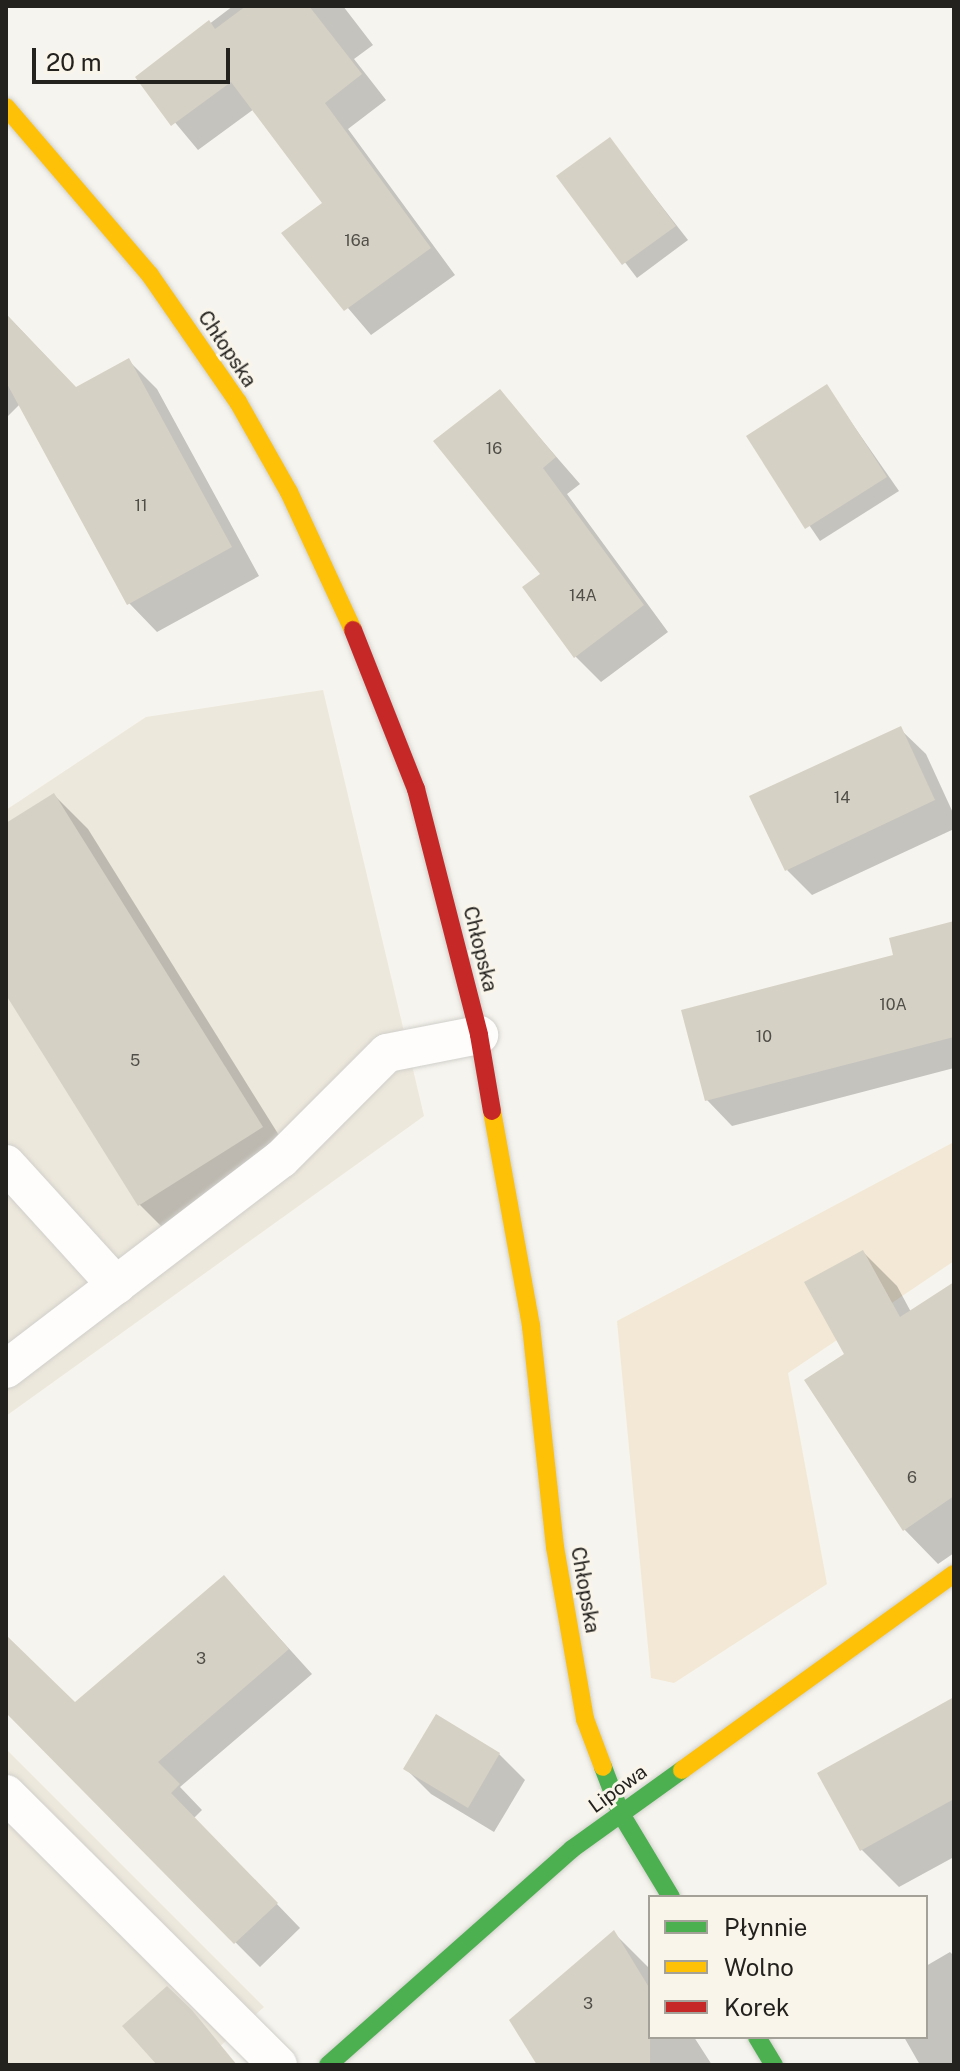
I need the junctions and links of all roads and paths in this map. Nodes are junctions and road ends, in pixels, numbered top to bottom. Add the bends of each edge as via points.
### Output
1 (6, 107) edge
2 (479, 1035) junction
3 (6, 1164) edge
4 (116, 1285) junction
5 (6, 1369) edge
6 (954, 1574) edge
7 (6, 1794) edge
8 (621, 1814) junction
9 (670, 1895) edge
10 (758, 2039) edge
11 (278, 2065) edge
12 (328, 2065) edge
13 (774, 2065) edge

1 - 2 street, Chłopska via 150,275 238,402 289,492 375,676 416,789
2 - 4 lane via 387,1053 281,1159
2 - 8 street, Chłopska via 531,1326 555,1547 585,1719
3 - 4 lane
4 - 5 lane
6 - 8 street, Lipowa
7 - 11 lane
8 - 9 street, Chłopska
8 - 12 street, Lipowa via 572,1849
10 - 13 street

